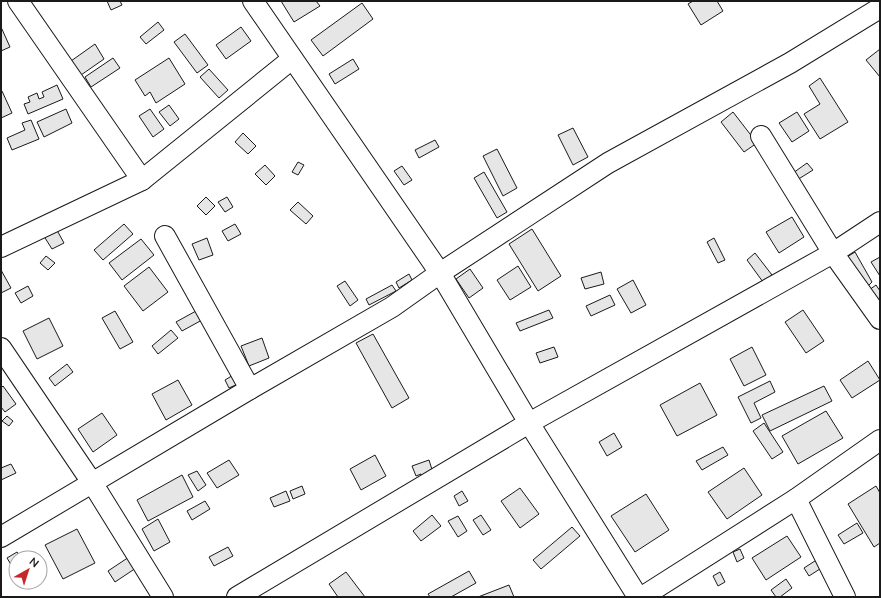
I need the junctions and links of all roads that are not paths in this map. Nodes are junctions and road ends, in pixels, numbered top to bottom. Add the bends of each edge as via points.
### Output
1 (10, 1) edge
2 (18, 1) edge
3 (253, 1) edge
4 (1, 4) edge
5 (878, 6) edge
6 (292, 59) junction
7 (761, 136) dead end
8 (142, 180) junction
9 (880, 222) edge
10 (165, 236) dead end
11 (1, 247) edge
12 (833, 253) junction
13 (440, 273) junction
14 (880, 319) edge
15 (1, 348) edge
16 (250, 389) junction
17 (529, 423) junction
18 (880, 440) edge
19 (93, 484) junction
20 (796, 499) junction
21 (1, 537) edge
22 (163, 597) edge
23 (237, 597) edge
24 (638, 597) edge
25 (642, 597) edge
26 (845, 597) edge

1 - 4 street
2 - 8 street
3 - 6 street
5 - 13 street via 790,63 608,163
6 - 8 street
6 - 13 street
7 - 12 street
8 - 11 street
9 - 12 street
10 - 16 street
12 - 14 street
12 - 17 street
13 - 16 street via 392,307
13 - 17 street
15 - 19 street
16 - 19 street
17 - 23 street
17 - 24 street
18 - 20 street
19 - 21 street
19 - 22 street
20 - 25 street
20 - 26 street

